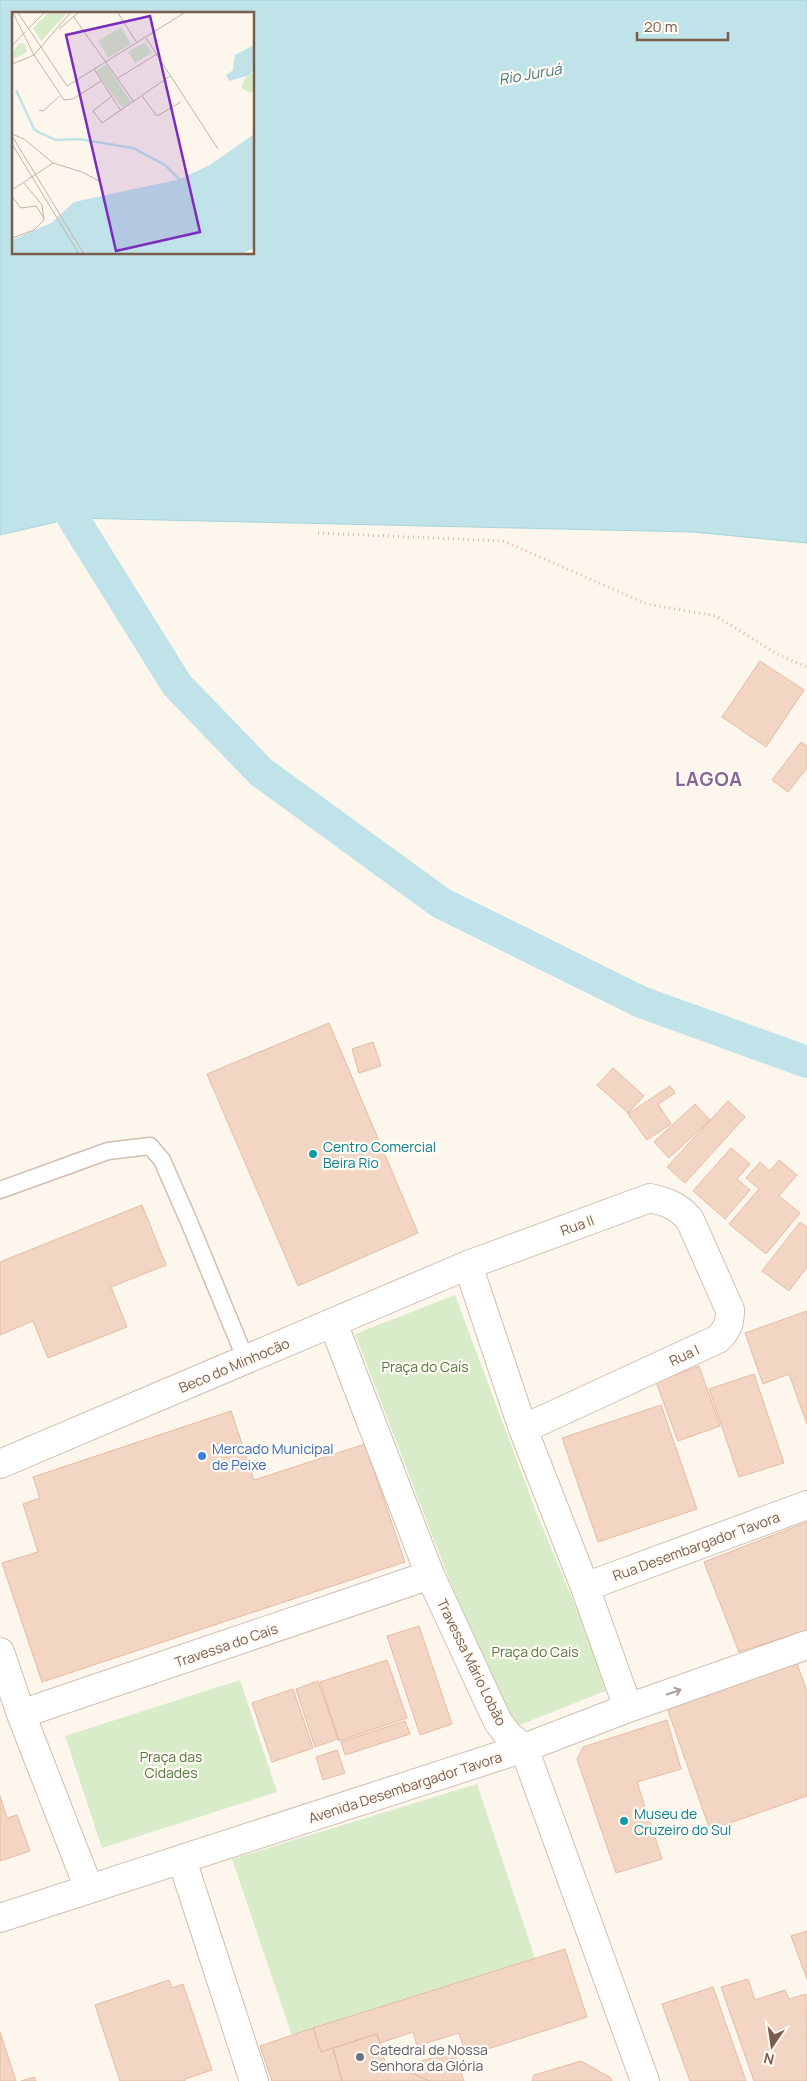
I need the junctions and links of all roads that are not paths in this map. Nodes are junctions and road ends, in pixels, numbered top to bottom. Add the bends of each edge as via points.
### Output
1 (0, 1190) edge
2 (685, 1213) joint
3 (468, 1265) junction
4 (333, 1324) junction
5 (246, 1360) junction
6 (523, 1429) junction
7 (0, 1464) edge
8 (807, 1505) edge
9 (430, 1575) junction
10 (585, 1587) junction
11 (807, 1645) edge
12 (0, 1652) edge
13 (628, 1708) junction
14 (21, 1714) junction
15 (524, 1748) junction
16 (182, 1860) junction
17 (89, 1889) junction
18 (0, 1918) edge
19 (254, 2081) edge
20 (645, 2081) edge

1 - 5 lane via 108,1151 150,1146 162,1160
2 - 3 street, Rua II via 670,1203 650,1198
2 - 6 street, Rua I via 730,1310 726,1330 718,1339
3 - 4 street, Beco do Minhocão
3 - 6 street
4 - 5 street, Beco do Minhocão
4 - 9 street, Travessa Mário Lobão
5 - 7 street, Beco do Minhocão
6 - 10 street
8 - 10 street, Rua Desembargador Tavora
9 - 14 street, Travessa do Cais
9 - 15 street, Travessa Mário Lobão via 498,1722
10 - 13 street
13 -> 11 street, Avenida Desembargador Tavora
12 - 14 street
13 - 15 street, Avenida Desembargador Tavora
14 - 17 street
15 - 16 street, Avenida Desembargador Tavora
15 - 20 street, Travessa Mário Lobão
16 - 17 street, Avenida Desembargador Tavora
16 - 19 street
17 - 18 street, Avenida Desembargador Tavora

